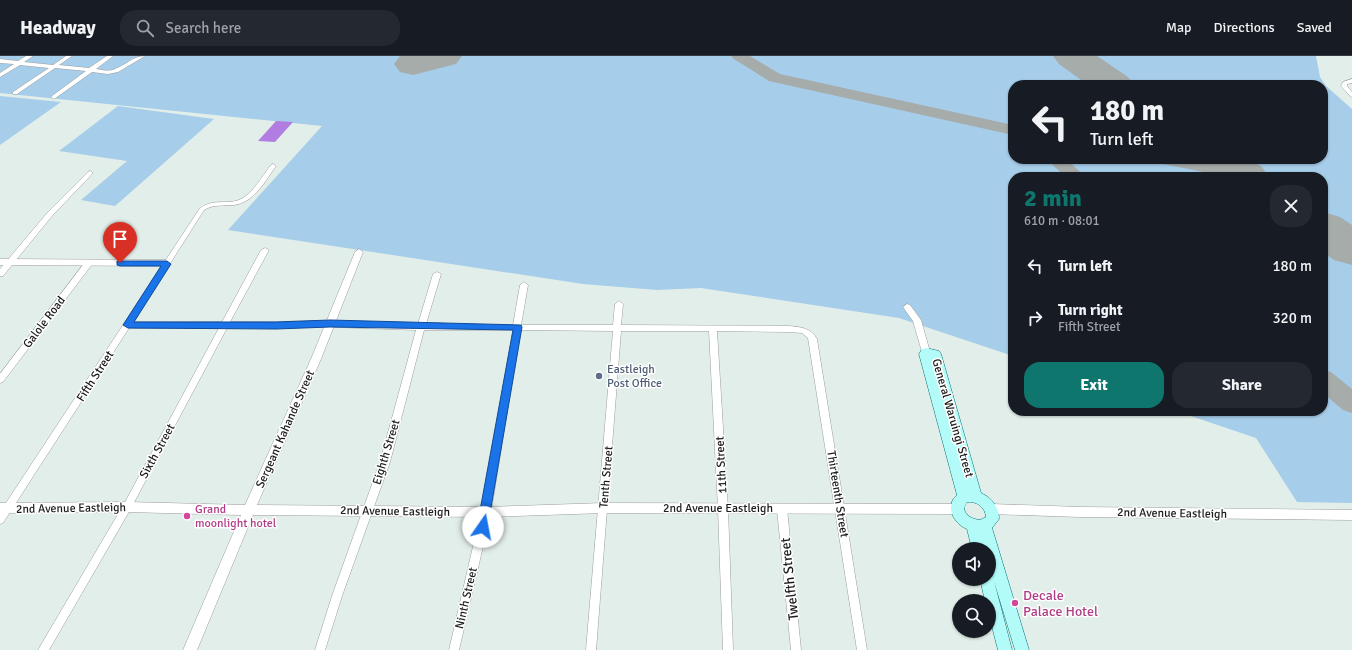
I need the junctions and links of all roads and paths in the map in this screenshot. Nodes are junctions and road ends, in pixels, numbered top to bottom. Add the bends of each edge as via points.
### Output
1 (30, 56) edge
2 (69, 56) edge
3 (110, 56) edge
4 (142, 56) edge
5 (0, 61) edge
6 (18, 64) junction
7 (52, 67) junction
8 (90, 70) junction
9 (0, 75) edge
10 (1352, 80) edge
11 (15, 93) dead end
12 (1352, 95) edge
13 (54, 97) dead end
14 (273, 166) dead end
15 (90, 173) dead end
16 (265, 250) dead end
17 (359, 252) dead end
18 (0, 262) edge
19 (10, 262) junction
20 (89, 263) junction
21 (167, 264) junction
22 (0, 274) edge
23 (437, 274) dead end
24 (524, 285) dead end
25 (619, 304) dead end
26 (907, 306) dead end
27 (330, 324) junction
28 (128, 325) junction
29 (224, 325) junction
30 (421, 326) junction
31 (518, 327) junction
32 (618, 328) junction
33 (713, 329) junction
34 (926, 352) joint
35 (0, 380) edge
36 (970, 497) junction
37 (127, 507) junction
38 (4, 508) edge
39 (604, 508) junction
40 (723, 509) junction
41 (782, 509) junction
42 (840, 509) junction
43 (991, 509) junction
44 (249, 510) junction
45 (368, 510) junction
46 (957, 510) junction
47 (486, 512) junction
48 (1352, 515) edge
49 (0, 520) edge
50 (979, 526) junction
51 (979, 542) edge
52 (989, 586) edge
53 (43, 650) edge
54 (190, 650) edge
55 (320, 650) edge
56 (454, 650) edge
57 (591, 650) edge
58 (728, 650) edge
59 (796, 650) edge
60 (862, 650) edge
61 (1006, 650) edge
62 (1022, 650) edge

1 - 6 street
2 - 7 street
3 - 8 street
4 - 8 street via 116,71
5 - 6 street
6 - 7 street
6 - 9 street
7 - 8 street
7 - 11 street
8 - 13 street
10 - 12 street via 1344,86
14 - 21 street, Fifth Street via 250,197 234,203 218,202 202,209
15 - 19 street via 68,194
16 - 29 street, Sixth Street
17 - 27 street, Sergeant Kahande Street
18 - 19 street
19 - 20 street
19 - 22 street
20 - 21 street
20 - 35 street, Galole Road
21 - 28 street, Fifth Street
23 - 30 street, Eighth Street
24 - 31 street, Ninth Street
25 - 32 street, Tenth Street
26 - 34 street via 917,320
27 - 29 street
27 - 30 street
27 - 44 street, Sergeant Kahande Street
28 - 29 street
28 - 38 street, Fifth Street
29 - 37 street, Sixth Street
30 - 31 street
30 - 45 street, Eighth Street via 385,462
31 - 32 street
31 - 47 street, Ninth Street
32 - 33 street
32 - 39 street, Tenth Street
33 - 40 street, 11th Street
33 - 42 street, Thirteenth Street via 795,330 812,336
34 - 36 main road, General Waruingi Street via 935,354
36 - 43 main road via 985,502
36 - 46 main road via 958,502
37 - 38 street, 2nd Avenue Eastleigh
37 - 44 street, 2nd Avenue Eastleigh
37 - 53 street, Sixth Street
38 - 49 street, Fifth Street
39 - 40 street, 2nd Avenue Eastleigh
39 - 47 street, 2nd Avenue Eastleigh
39 - 57 street, Tenth Street
40 - 41 street, 2nd Avenue Eastleigh
40 - 58 street, 11th Street
41 - 42 street, 2nd Avenue Eastleigh
41 - 59 street, Twelfth Street
42 - 46 street, 2nd Avenue Eastleigh
42 - 60 street, Thirteenth Street
43 - 48 street, 2nd Avenue Eastleigh
43 - 50 main road via 992,519
44 - 45 street, 2nd Avenue Eastleigh
44 - 54 street, Sergeant Kahande Street
45 - 47 street, 2nd Avenue Eastleigh
45 - 55 street, Eighth Street
46 - 50 main road via 962,520
47 - 56 street, Ninth Street
50 - 51 main road
50 - 62 main road
52 - 61 main road

